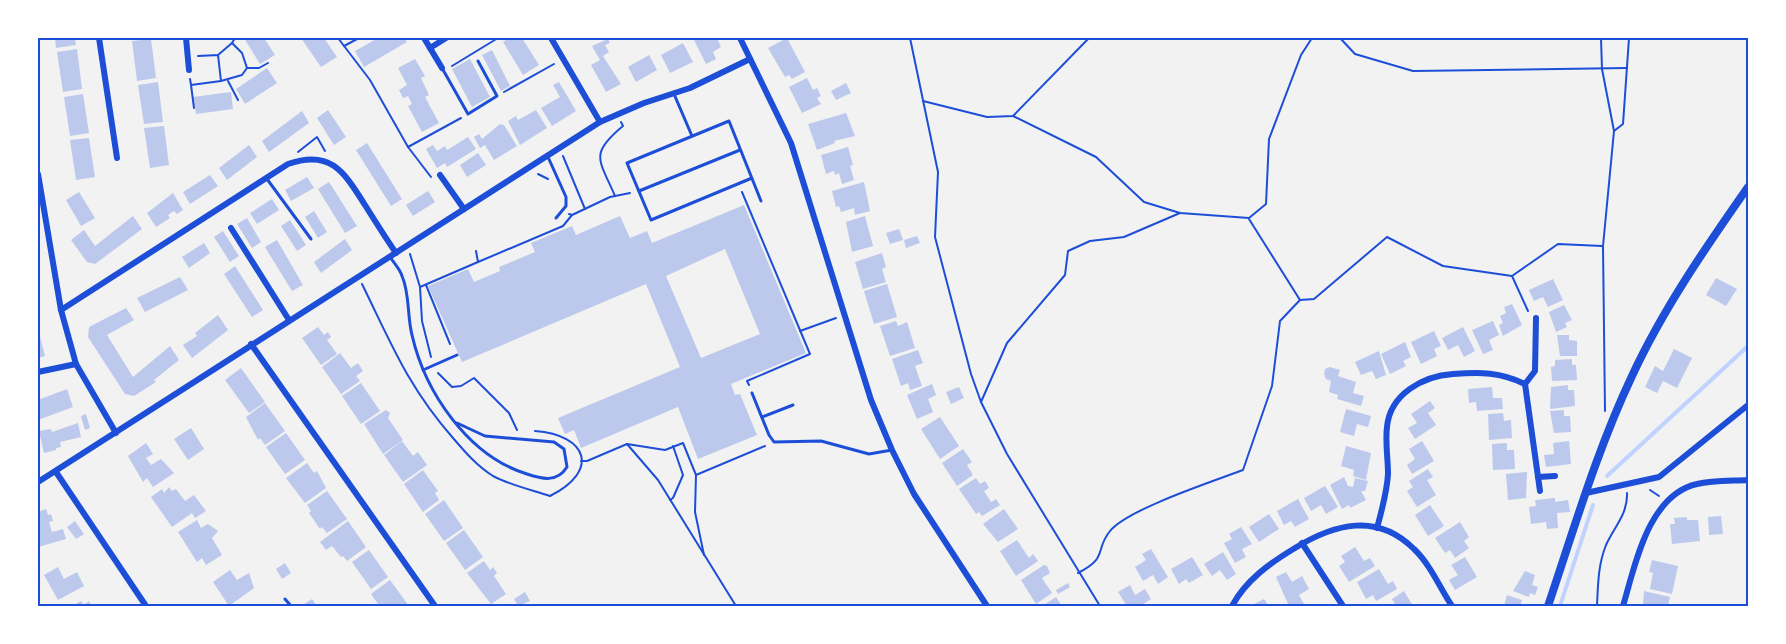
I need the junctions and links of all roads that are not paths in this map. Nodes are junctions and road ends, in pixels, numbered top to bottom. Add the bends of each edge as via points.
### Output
1 (99, 38) edge
2 (186, 38) edge
3 (424, 38) edge
4 (446, 38) edge
5 (551, 38) edge
6 (740, 38) edge
7 (430, 48) junction
8 (750, 59) junction
9 (478, 61) dead end
10 (443, 69) joint
11 (189, 70) road end
12 (674, 93) junction
13 (600, 122) junction
14 (692, 136) junction
15 (740, 150) junction
16 (547, 156) junction
17 (117, 158) dead end
18 (38, 174) edge
19 (440, 175) dead end
20 (266, 178) junction
21 (752, 178) junction
22 (1749, 187) edge
23 (639, 191) junction
24 (761, 201) dead end
25 (464, 209) junction
26 (556, 218) dead end
27 (231, 228) dead end
28 (310, 239) dead end
29 (393, 255) junction
30 (61, 310) junction
31 (1536, 318) road end
32 (289, 320) junction
33 (251, 344) junction
34 (457, 356) dead end
35 (76, 364) junction
36 (423, 370) junction
37 (38, 372) edge
38 (1525, 384) junction
39 (752, 393) road end
40 (793, 405) dead end
41 (1749, 405) edge
42 (762, 417) junction
43 (457, 423) junction
44 (116, 433) junction
45 (892, 450) junction
46 (56, 472) junction
47 (1555, 476) dead end
48 (1539, 477) junction
49 (1749, 480) edge
50 (38, 482) edge
51 (1540, 491) dead end
52 (1586, 493) junction
53 (1377, 528) junction
54 (1302, 543) junction
55 (285, 598) dead end
56 (146, 606) edge
57 (291, 606) edge
58 (435, 606) edge
59 (987, 606) edge
60 (1232, 606) edge
61 (1343, 606) edge
62 (1452, 606) edge
63 (1548, 606) edge
64 (1623, 606) edge

1 - 17 street
2 - 11 street
3 - 7 street
4 - 7 street
5 - 13 street
6 - 8 street
7 - 10 street
8 - 12 street
8 - 45 street via 791,144 871,400
9 - 10 lane via 496,96 468,114
12 - 13 street
12 - 14 lane
13 - 16 street
14 - 15 lane via 729,121
14 - 23 lane via 627,164
15 - 21 lane
15 - 23 lane
16 - 25 street
16 - 26 lane via 566,197 564,211
18 - 30 street
19 - 25 street
20 - 28 lane
20 - 29 street via 303,159 332,164 343,172
20 - 30 street
21 - 23 lane via 651,220
21 - 24 lane
22 - 52 street via 1701,253 1633,374
25 - 29 street
27 - 32 street
29 - 32 street
29 - 36 lane via 402,276
30 - 35 street
31 - 38 street via 1535,371
32 - 33 street
33 - 44 street
33 - 58 street
34 - 36 lane
35 - 37 street
35 - 44 street
36 - 43 lane
38 - 48 street
38 - 53 street via 1505,374 1443,374 1417,383 1403,394 1387,426 1388,476
39 - 42 lane
40 - 42 lane
41 - 52 street via 1659,477
42 - 45 lane via 774,442 821,441 869,454
43 - 43 lane via 492,438 554,442 567,455 567,467 560,477 553,479 525,474 486,454
44 - 46 street
45 - 59 street via 914,494
46 - 50 street
46 - 56 street
47 - 48 street
48 - 51 street
49 - 64 street via 1696,484 1665,506 1646,534
52 - 63 street
53 - 54 street via 1337,527
53 - 62 street via 1414,549
54 - 60 street via 1268,564
54 - 61 street
55 - 57 lane

